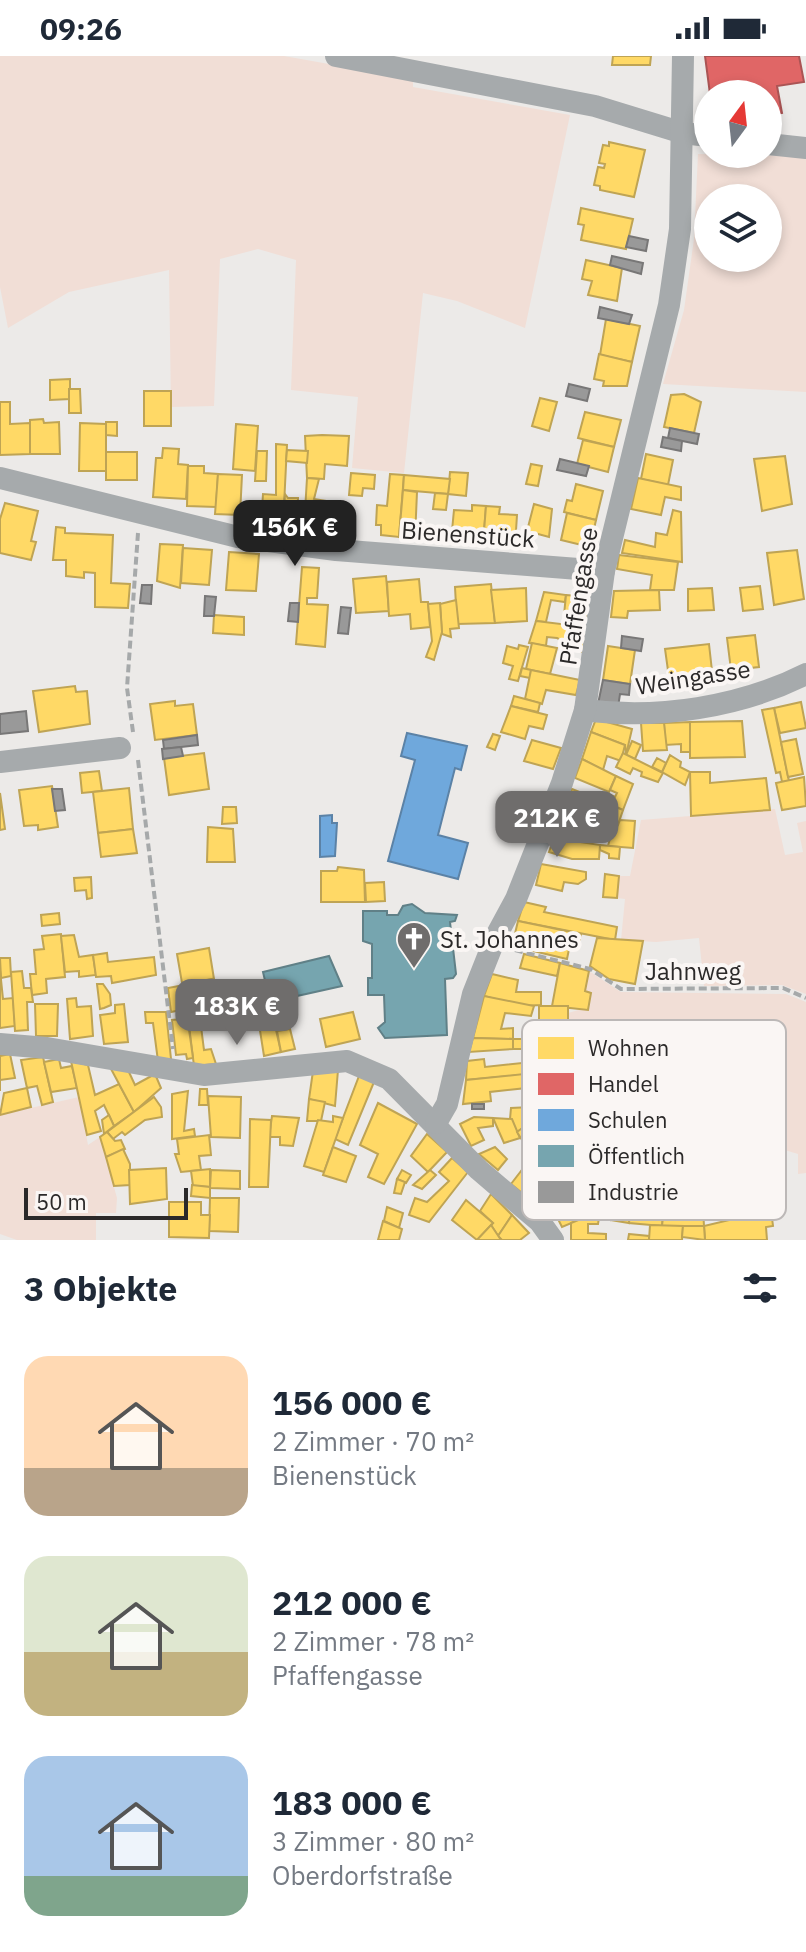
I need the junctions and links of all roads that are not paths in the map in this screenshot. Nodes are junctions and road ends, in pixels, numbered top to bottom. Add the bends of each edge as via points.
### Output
1 (336, 56) edge
2 (683, 56) edge
3 (683, 133) junction
4 (694, 134) edge
5 (782, 145) edge
6 (806, 148) edge
7 (0, 478) edge
8 (604, 571) junction
9 (806, 674) edge
10 (585, 710) junction
11 (120, 748) dead end
12 (0, 762) edge
13 (0, 1044) edge
14 (436, 1123) junction
15 (522, 1207) edge
16 (538, 1220) edge
17 (553, 1240) edge

1 - 3 street via 595,106
2 - 3 street, Pfaffengasse
3 - 4 street
3 - 8 street, Pfaffengasse via 680,229 669,305
5 - 6 street
7 - 8 street, Bienenstück via 238,537
8 - 10 street, Pfaffengasse
9 - 10 street, Weingasse via 743,698 661,713
10 - 14 street, Pfaffengasse via 562,783 473,994 447,1104
11 - 12 street
13 - 14 street via 204,1075 347,1061 389,1079
14 - 15 street
16 - 17 street

